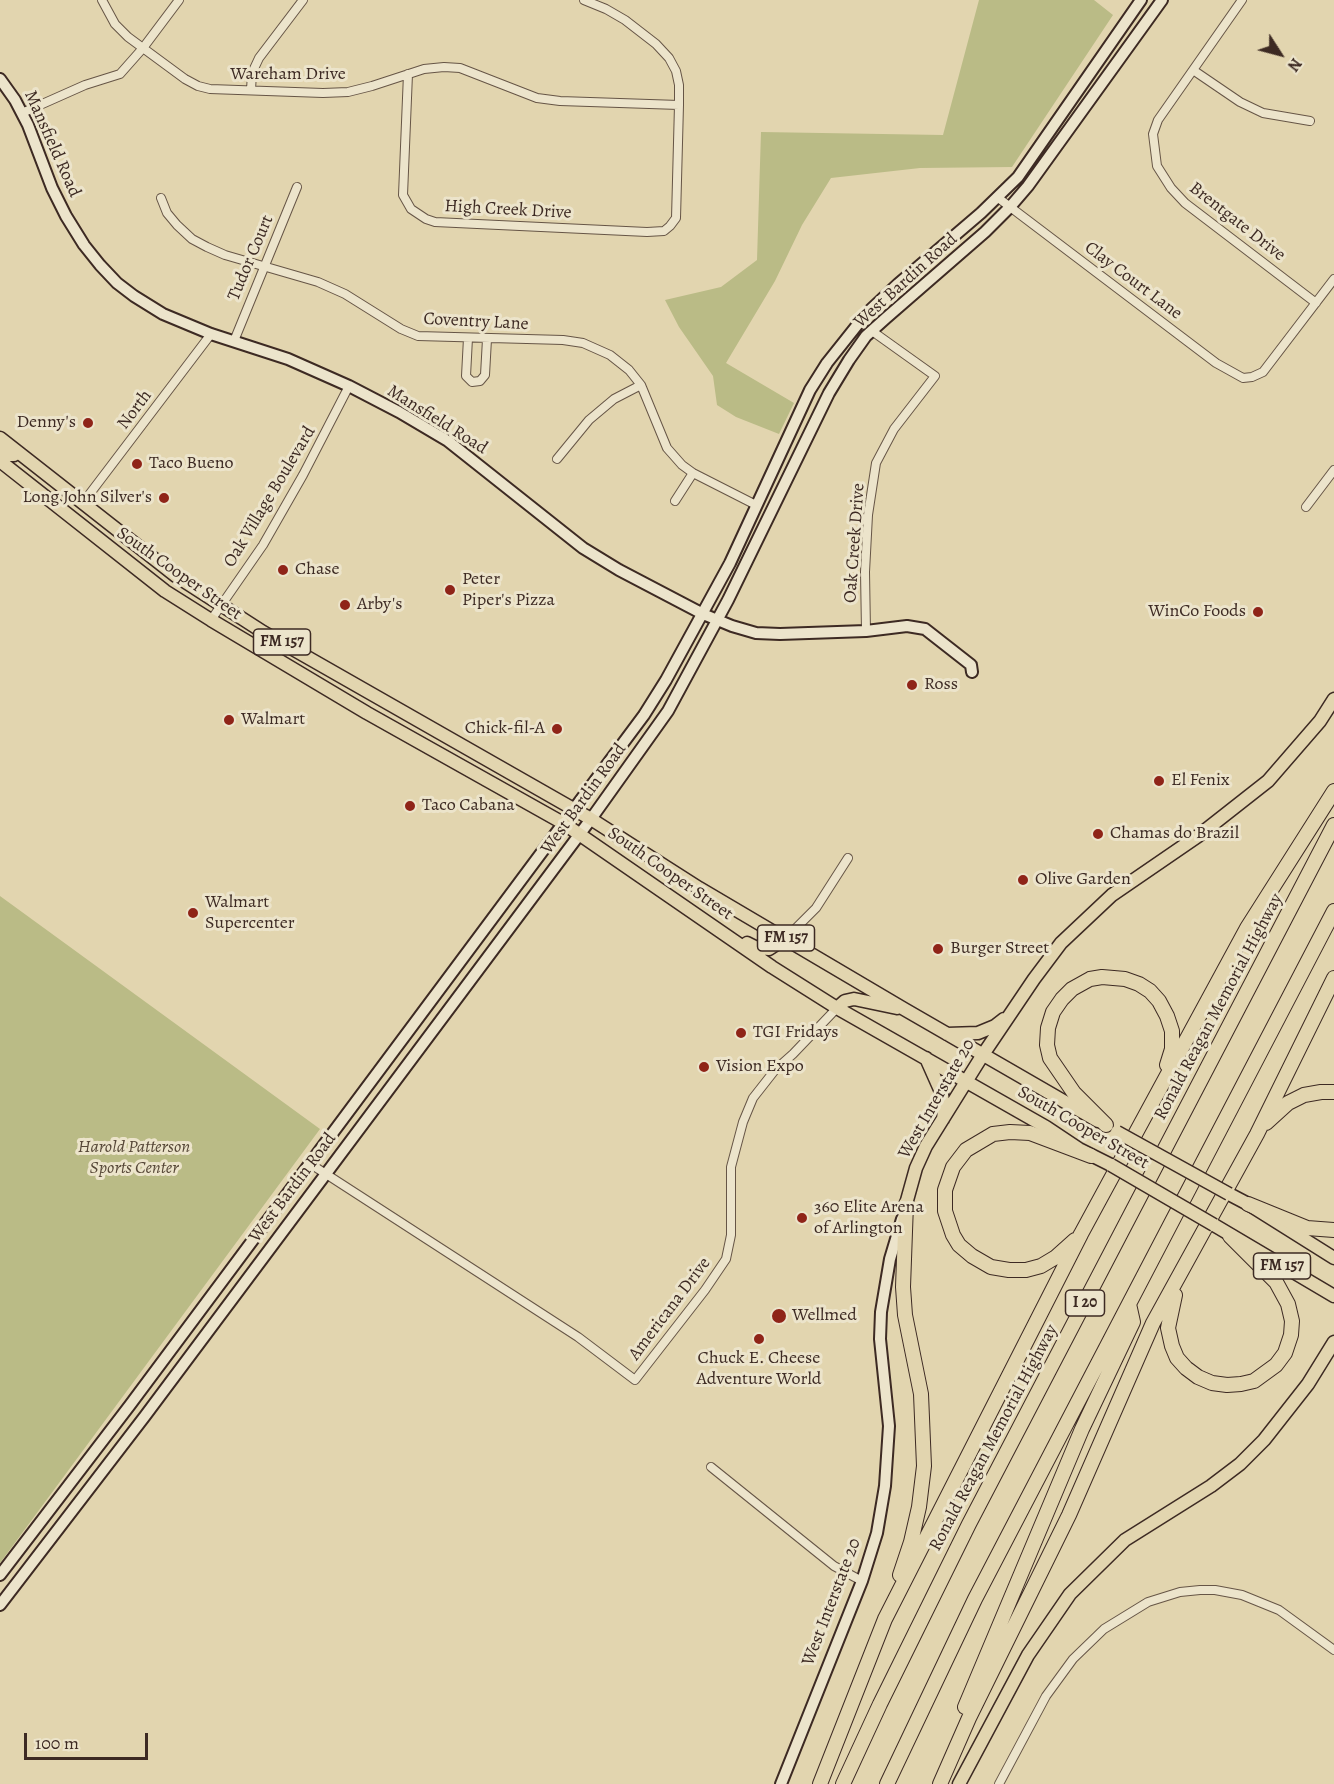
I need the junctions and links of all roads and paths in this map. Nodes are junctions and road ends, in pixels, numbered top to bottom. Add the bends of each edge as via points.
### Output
1 (102, 0) edge
2 (178, 0) edge
3 (303, 0) edge
4 (584, 0) edge
5 (1143, 0) edge
6 (1242, 0) edge
7 (1159, 4) edge
8 (143, 48) junction
9 (1193, 70) junction
10 (408, 74) junction
11 (0, 79) edge
12 (251, 90) junction
13 (679, 105) junction
14 (22, 113) junction
15 (1310, 121) dead end
16 (297, 187) dead end
17 (997, 197) junction
18 (161, 198) dead end
19 (1010, 207) junction
20 (264, 267) junction
21 (1334, 279) edge
22 (1316, 303) junction
23 (872, 331) junction
24 (211, 334) junction
25 (468, 338) junction
26 (487, 339) junction
27 (234, 341) junction
28 (641, 385) junction
29 (348, 386) junction
30 (0, 438) edge
31 (0, 450) edge
32 (18, 452) junction
33 (557, 459) dead end
34 (0, 461) edge
35 (1334, 470) edge
36 (693, 473) junction
37 (24, 480) junction
38 (675, 501) dead end
39 (81, 503) junction
40 (756, 505) junction
41 (1306, 507) dead end
42 (221, 605) junction
43 (703, 614) junction
44 (211, 620) junction
45 (716, 620) junction
46 (866, 631) junction
47 (972, 672) dead end
48 (1334, 699) edge
49 (1334, 791) edge
50 (573, 809) junction
51 (591, 819) junction
52 (563, 823) junction
53 (1334, 825) edge
54 (579, 834) junction
55 (848, 858) dead end
56 (1334, 911) edge
57 (709, 923) junction
58 (786, 938) junction
59 (1334, 978) edge
60 (433, 999) junction
61 (837, 1008) junction
62 (448, 1009) junction
63 (904, 1009) junction
64 (1012, 1012) junction
65 (946, 1034) junction
66 (982, 1056) junction
67 (926, 1058) junction
68 (967, 1082) junction
69 (1334, 1092) edge
70 (1150, 1109) junction
71 (942, 1120) junction
72 (1112, 1129) junction
73 (1257, 1134) junction
74 (1091, 1156) junction
75 (309, 1164) junction
76 (324, 1173) junction
77 (906, 1204) junction
78 (1248, 1204) junction
79 (1334, 1230) edge
80 (1081, 1234) junction
81 (1230, 1236) junction
82 (1193, 1251) junction
83 (1334, 1258) edge
84 (1334, 1296) edge
85 (1129, 1304) junction
86 (1334, 1342) edge
87 (1334, 1351) edge
88 (1316, 1370) junction
89 (130, 1405) junction
90 (145, 1416) junction
91 (711, 1467) dead end
92 (0, 1575) edge
93 (862, 1581) junction
94 (0, 1605) edge
95 (885, 1619) junction
96 (1334, 1650) edge
97 (781, 1784) edge
98 (819, 1784) edge
99 (843, 1784) edge
100 (887, 1784) edge
101 (934, 1784) edge
102 (940, 1784) edge
103 (959, 1784) edge
104 (999, 1784) edge

1 - 8 street, Wareham Drive via 116,24
2 - 8 street
3 - 12 street via 259,58 252,73
4 - 13 street via 625,20 669,58 679,84
5 - 7 main road
5 - 17 main road, West Bardin Road via 1034,156
6 - 9 street, Brentgate Drive
7 - 19 main road, West Bardin Road
8 - 12 street, Wareham Drive via 198,86
8 - 14 street via 120,74
9 - 15 street via 1263,113
9 - 22 street, Brentgate Drive via 1158,120 1153,134 1157,166 1185,202
10 - 12 street, Wareham Drive via 348,92
10 - 13 street, Wareham Drive via 424,69 460,68 537,98
10 - 13 street, High Creek Drive via 403,195 411,209 435,222 664,231 676,218
11 - 14 main road, Mansfield Road
14 - 24 main road, Mansfield Road via 66,216 100,265 134,296 163,314
16 - 20 street, Tudor Court
17 - 19 street, Clay Court Lane
17 - 40 main road, West Bardin Road via 866,314 827,363 810,390
18 - 20 street, Coventry Lane via 172,219 192,238 225,255
19 - 22 street, Clay Court Lane via 1216,363 1243,378 1263,372
19 - 23 main road, West Bardin Road
20 - 25 street, Coventry Lane via 345,294 418,336
20 - 27 street, Tudor Court
21 - 22 street
23 - 45 main road, West Bardin Road via 830,393
23 - 46 street, Oak Creek Drive via 935,376 894,429 876,463 867,527
24 - 27 main road, Mansfield Road
24 - 39 street, North
25 - 26 street, Coventry Lane
25 - 26 street via 466,376 472,382 485,375
26 - 28 street, Coventry Lane via 583,343 610,355
27 - 29 main road, Mansfield Road via 288,359
28 - 33 street via 614,399 589,420
28 - 36 street, Coventry Lane via 667,448
29 - 42 street, Oak Village Boulevard via 303,475
29 - 43 main road, Mansfield Road via 448,441 583,548
30 - 32 main road, South Cooper Street / FM 157
31 - 32 main road via 9,455
32 - 39 main road, South Cooper Street / FM 157
34 - 37 main road, South Cooper Street / FM 157
35 - 41 street
36 - 38 street
36 - 40 street, Coventry Lane
37 - 39 main road via 34,475 63,498
37 - 44 main road, South Cooper Street / FM 157 via 165,591
39 - 42 main road, South Cooper Street / FM 157 via 176,576
40 - 43 main road, West Bardin Road
42 - 44 street, Oak Village Boulevard
42 - 50 main road, South Cooper Street / FM 157
43 - 45 main road, Mansfield Road
43 - 50 main road, West Bardin Road via 644,715
44 - 52 main road, South Cooper Street / FM 157
45 - 46 main road, Mansfield Road via 756,633
45 - 51 main road, West Bardin Road via 668,711
46 - 47 main road, Mansfield Road via 906,626 925,629 971,665
48 - 64 main road, West Interstate 20 via 1295,751 1249,797 1112,895 1084,920 1061,944
49 - 70 highway via 1247,928
50 - 51 main road, South Cooper Street / FM 157
50 - 52 main road, West Bardin Road
51 - 54 main road, West Bardin Road
51 - 58 main road, South Cooper Street / FM 157
52 - 54 main road, South Cooper Street / FM 157
52 - 60 main road, West Bardin Road
53 - 99 highway, Ronald Reagan Memorial Highway / I 20 via 969,1524
54 - 57 main road, South Cooper Street / FM 157
54 - 62 main road, West Bardin Road
55 - 58 street via 816,908
56 - 85 highway, I 20
57 - 58 main road via 757,948 770,949
57 - 61 main road, South Cooper Street / FM 157
58 - 63 main road, South Cooper Street / FM 157
59 - 73 highway
60 - 62 main road
60 - 75 main road, West Bardin Road
61 - 63 main road via 854,999
61 - 67 main road, South Cooper Street / FM 157
61 - 76 street, Americana Drive via 775,1070 753,1098 731,1167 731,1234 726,1259 635,1380 578,1337
62 - 76 main road, West Bardin Road
63 - 65 main road, South Cooper Street / FM 157
64 - 65 main road via 978,1033
64 - 66 main road, West Interstate 20
65 - 66 main road, South Cooper Street / FM 157
66 - 68 main road, West Interstate 20
66 - 72 main road, South Cooper Street / FM 157
67 - 68 main road, South Cooper Street / FM 157
67 - 71 main road via 942,1094
68 - 71 main road, West Interstate 20
68 - 74 main road, South Cooper Street / FM 157
69 - 73 highway via 1304,1095 1288,1103
70 - 72 highway via 1172,1049 1167,1016 1159,1001 1139,984 1112,977 1090,979 1072,989 1053,1012 1047,1045 1050,1058 1074,1093
70 - 80 highway
71 - 77 main road, West Interstate 20 via 916,1168
72 - 78 main road, South Cooper Street / FM 157, bridge
73 - 82 highway
74 - 80 highway via 1030,1133 993,1134 966,1150 953,1167 945,1190 947,1221 959,1245 991,1267 1017,1270 1041,1266
74 - 81 main road, South Cooper Street / FM 157, bridge
75 - 76 street, Americana Drive
75 - 89 main road, West Bardin Road
76 - 90 main road, West Bardin Road
77 - 93 main road, West Interstate 20 via 890,1259 881,1312 888,1408 885,1486 877,1533
77 - 95 highway via 903,1287 921,1394 924,1466 911,1542
78 - 79 highway via 1307,1228
78 - 83 main road, South Cooper Street / FM 157
80 - 95 highway
81 - 82 highway via 1276,1282 1292,1321 1286,1353 1254,1381 1212,1383 1198,1377 1177,1358 1168,1328 1169,1315
81 - 84 main road, South Cooper Street / FM 157
82 - 102 highway via 1153,1323 1069,1515
85 - 100 highway, I 20 via 975,1599
85 - 101 highway via 1133,1322 1066,1466
86 - 88 main road
87 - 88 main road
88 - 103 main road via 1264,1440 1240,1464 1125,1540 1070,1594 1028,1655
89 - 90 main road
89 - 92 main road, West Bardin Road
90 - 94 main road, West Bardin Road
91 - 93 street via 834,1566
93 - 97 main road, West Interstate 20
95 - 98 highway
96 - 104 street via 1278,1610 1242,1595 1200,1590 1148,1602 1102,1630 1073,1659 1046,1696

